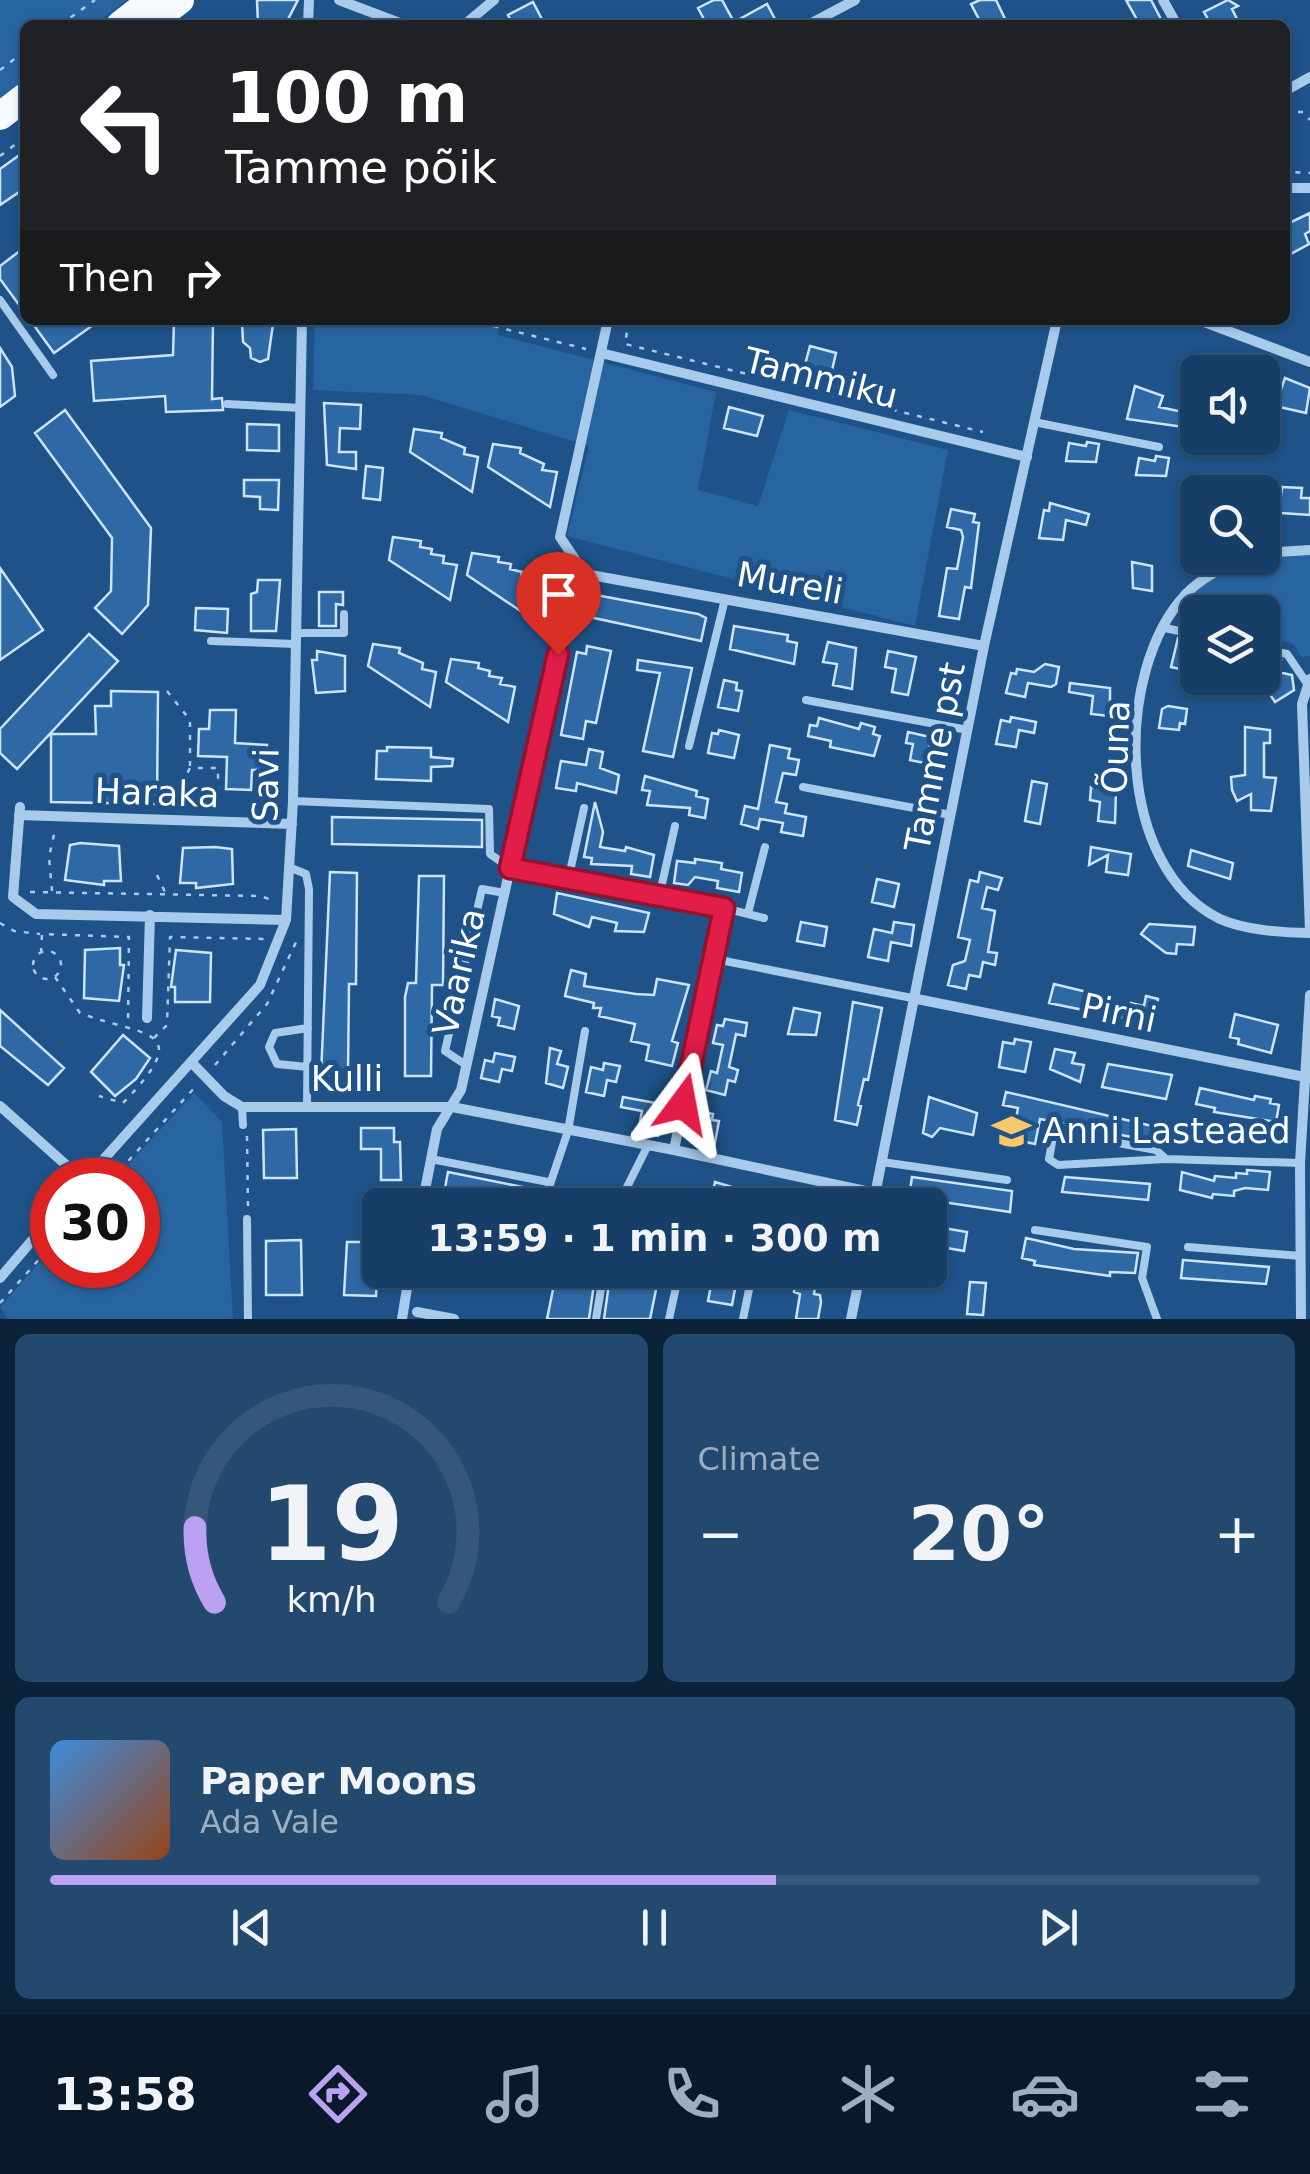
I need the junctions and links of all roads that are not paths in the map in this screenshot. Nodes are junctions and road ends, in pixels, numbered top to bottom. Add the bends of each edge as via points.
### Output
1 (152, 0) edge
2 (180, 0) edge
3 (339, 0) edge
4 (494, 0) edge
5 (855, 0) edge
6 (126, 20) edge
7 (154, 20) edge
8 (392, 20) edge
9 (470, 20) edge
10 (817, 20) edge
11 (20, 101) edge
12 (0, 116) edge
13 (20, 121) edge
14 (0, 136) edge
15 (0, 300) edge
16 (302, 325) edge
17 (607, 325) edge
18 (1056, 325) edge
19 (1212, 325) edge
20 (601, 353) junction
21 (1310, 362) edge
22 (54, 375) dead end
23 (227, 404) dead end
24 (301, 408) junction
25 (1034, 422) junction
26 (1159, 448) dead end
27 (1027, 456) junction
28 (1310, 550) edge
29 (1280, 552) edge
30 (585, 574) junction
31 (1210, 575) edge
32 (725, 600) junction
33 (344, 614) dead end
34 (1165, 628) junction
35 (1180, 631) edge
36 (297, 638) junction
37 (211, 640) dead end
38 (984, 646) junction
39 (1280, 653) edge
40 (1308, 681) edge
41 (806, 700) dead end
42 (968, 730) junction
43 (689, 746) dead end
44 (1307, 770) edge
45 (804, 787) dead end
46 (293, 801) junction
47 (584, 808) dead end
48 (952, 815) junction
49 (292, 824) junction
50 (675, 826) dead end
51 (764, 847) dead end
52 (291, 868) junction
53 (510, 868) junction
54 (568, 876) junction
55 (506, 893) junction
56 (660, 893) junction
57 (724, 908) junction
58 (748, 914) junction
59 (150, 915) junction
60 (764, 918) dead end
61 (286, 920) junction
62 (1310, 933) edge
63 (715, 958) junction
64 (1310, 995) edge
65 (917, 999) junction
66 (147, 1018) dead end
67 (308, 1028) junction
68 (585, 1031) dead end
69 (193, 1064) junction
70 (466, 1065) junction
71 (308, 1067) junction
72 (1308, 1078) edge
73 (0, 1106) edge
74 (307, 1106) junction
75 (452, 1106) junction
76 (242, 1107) junction
77 (242, 1125) road end
78 (568, 1131) junction
79 (647, 1147) junction
80 (674, 1150) junction
81 (59, 1158) edge
82 (105, 1158) edge
83 (431, 1159) junction
84 (1166, 1159) junction
85 (882, 1162) junction
86 (1300, 1163) junction
87 (1007, 1180) dead end
88 (548, 1182) junction
89 (425, 1188) edge
90 (547, 1188) edge
91 (626, 1188) edge
92 (829, 1188) edge
93 (876, 1188) edge
94 (247, 1219) road end
95 (1035, 1230) dead end
96 (30, 1243) edge
97 (1188, 1247) dead end
98 (1301, 1256) junction
99 (0, 1278) edge
100 (407, 1288) edge
101 (601, 1288) edge
102 (676, 1288) edge
103 (750, 1288) edge
104 (857, 1288) edge
105 (417, 1312) dead end
106 (248, 1319) edge
107 (402, 1319) edge
108 (454, 1319) edge
109 (596, 1319) edge
110 (669, 1319) edge
111 (744, 1319) edge
112 (851, 1319) edge
113 (1157, 1319) edge
114 (1301, 1319) edge

1 - 6 highway
2 - 7 highway
3 - 8 street
4 - 9 street
5 - 10 street
11 - 12 highway
13 - 14 highway
15 - 22 lane
16 - 24 street, Savi
17 - 20 street
18 - 25 street, Tamme pst
19 - 21 street
20 - 27 street, Tammiku
20 - 30 street via 560,538
23 - 24 lane
24 - 36 street, Savi
25 - 26 lane
25 - 27 street, Tamme pst
27 - 38 street, Tamme pst
28 - 29 street
30 - 32 street, Mureli
30 - 53 street, Vaarika via 573,583
31 - 34 street, Õuna via 1186,594
32 - 38 street, Mureli
32 - 43 lane
33 - 36 lane via 344,633
34 - 35 lane
34 - 62 street, Õuna via 1143,691 1137,737 1138,800 1162,864 1221,919
36 - 37 lane
36 - 46 street, Savi
38 - 42 street, Tamme pst
39 - 40 lane
40 - 44 street via 1302,704
41 - 42 lane
42 - 48 street, Tamme pst
44 - 62 street
45 - 48 lane
46 - 49 street, Savi
46 - 53 lane via 489,809 490,854
47 - 54 lane
48 - 65 street, Tamme pst
49 - 52 street, Savi
49 - 59 street, Haraka via 20,811 14,897 36,914
50 - 56 lane
51 - 58 lane
52 - 61 street, Savi
52 - 67 lane via 306,874 310,889
53 - 54 street
53 - 55 street, Vaarika
54 - 56 street
55 - 70 street, Vaarika
55 - 70 lane via 482,889 445,1051
56 - 57 street
57 - 58 lane
57 - 63 street
58 - 60 lane
59 - 61 street
59 - 66 street
61 - 69 street, Savi via 260,985
63 - 65 lane
63 - 80 street
64 - 72 street
65 - 72 street, Pirni
65 - 85 street, Tamme pst
67 - 71 lane
67 - 71 lane via 276,1032 269,1048 278,1064
68 - 78 lane
69 - 76 street
69 - 82 street, Savi
70 - 75 street, Vaarika
71 - 74 lane
72 - 86 street
73 - 81 street
74 - 75 street, Kulli
74 - 76 street, Kulli
75 - 78 street, Kulli
75 - 83 street, Vaarika via 443,1114
76 - 77 lane
78 - 79 street, Kulli
78 - 88 lane
79 - 80 street, Kulli
79 - 91 lane
80 - 92 street, Kulli
83 - 88 lane
83 - 89 street, Vaarika
84 - 84 lane via 1058,1164 1049,1159 1048,1146 1054,1132 1156,1150
84 - 86 lane
85 - 87 lane
85 - 93 street, Tamme pst
86 - 98 street
88 - 90 lane
94 - 106 lane
95 - 113 lane via 1146,1247 1142,1278
96 - 99 street
97 - 98 lane
98 - 114 street
100 - 107 street
101 - 109 lane
102 - 110 lane
103 - 111 lane
104 - 112 street
105 - 108 street

